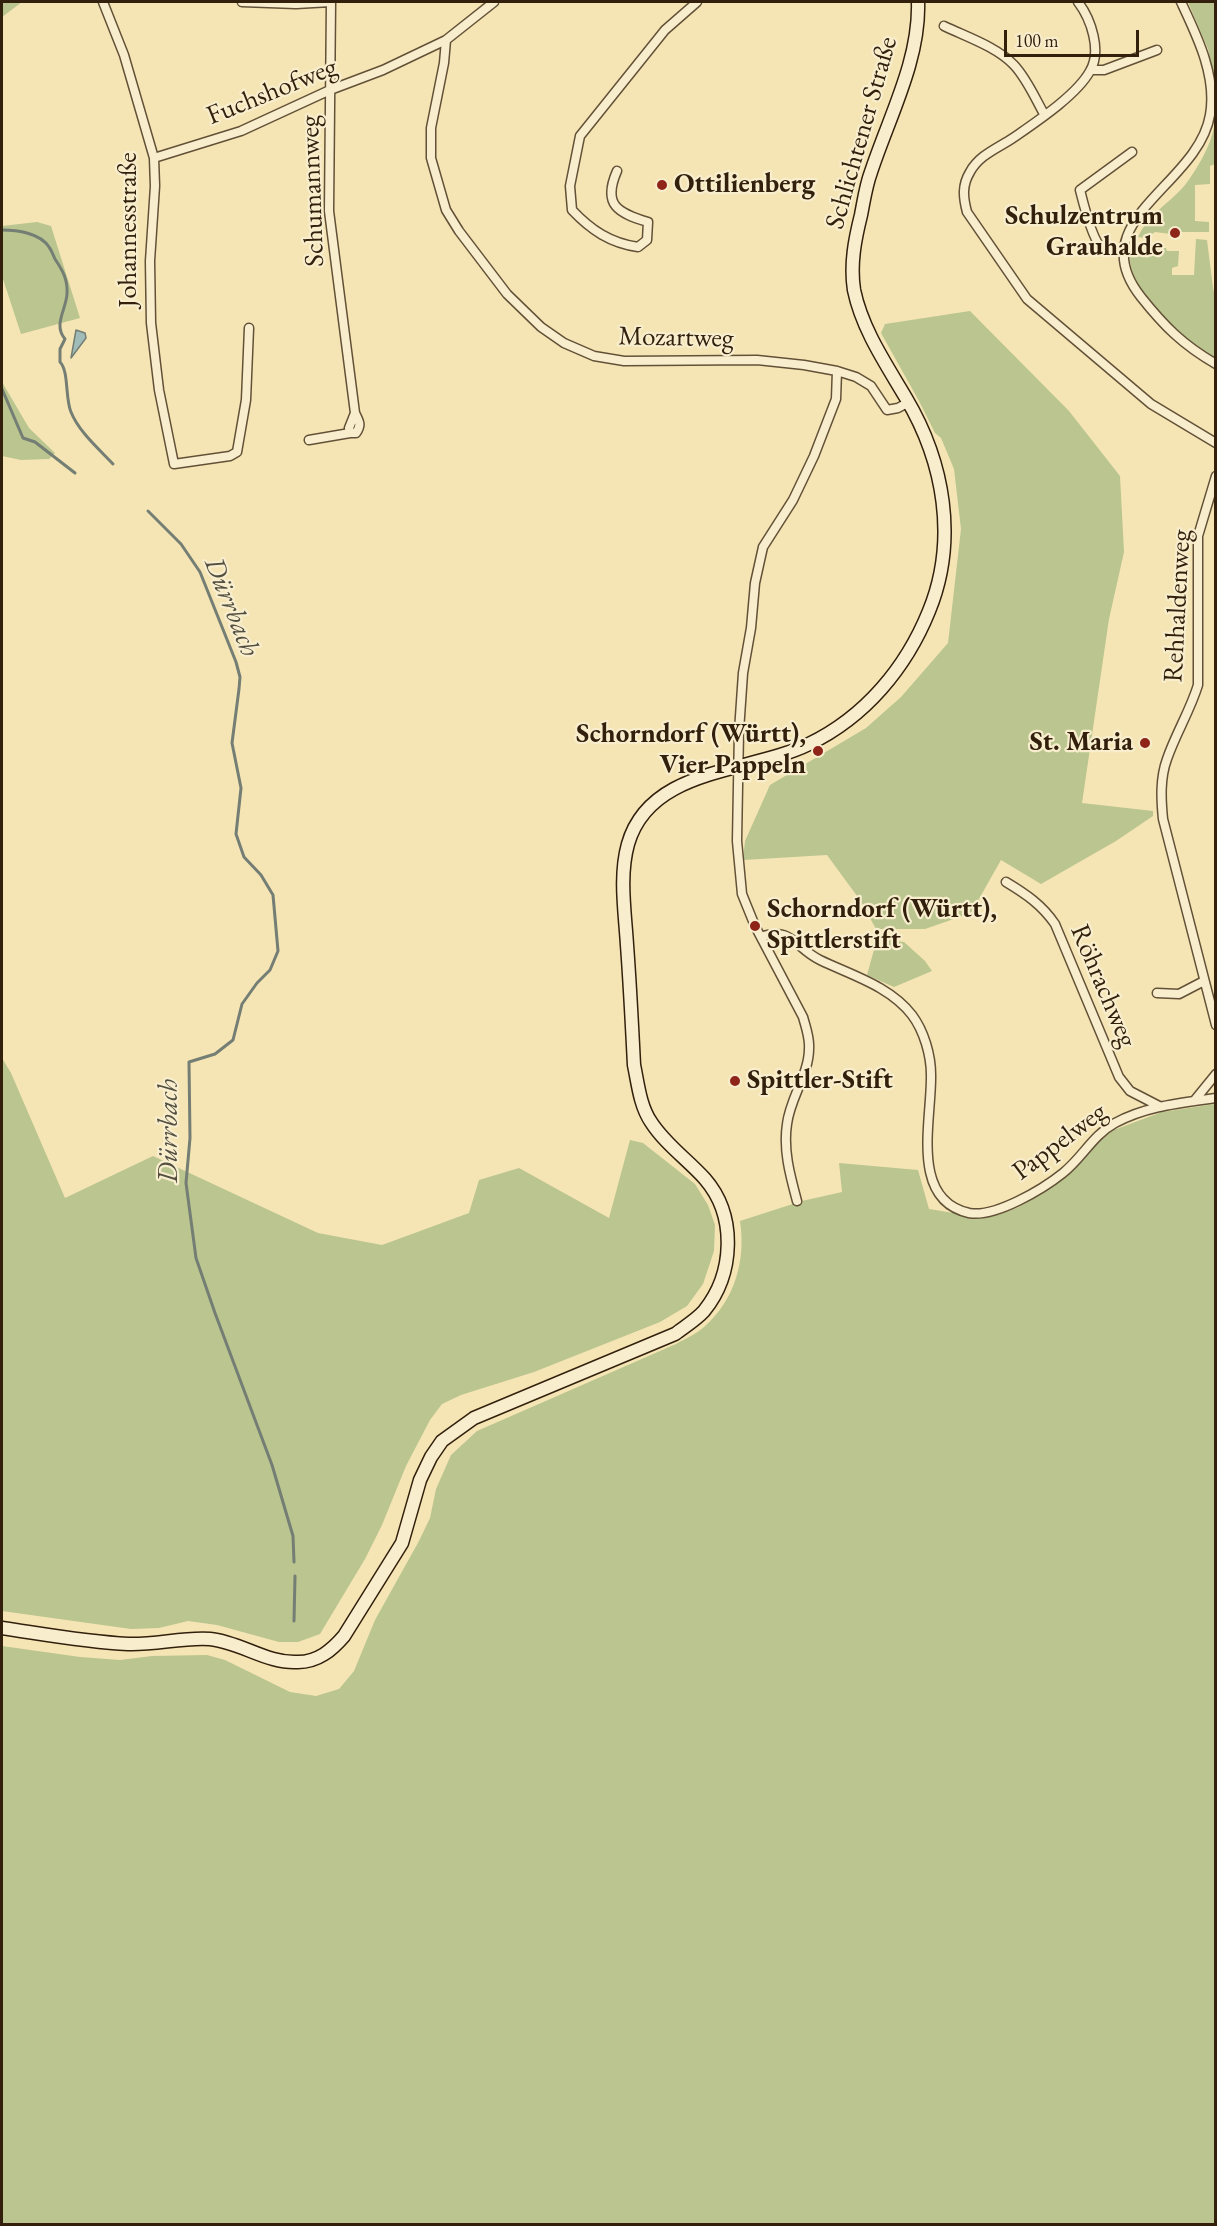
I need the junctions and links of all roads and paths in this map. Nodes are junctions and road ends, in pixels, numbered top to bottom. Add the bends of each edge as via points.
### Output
1 (103, 2) edge
2 (242, 2) edge
3 (331, 2) edge
4 (494, 2) edge
5 (697, 2) edge
6 (918, 2) edge
7 (1078, 2) edge
8 (1181, 2) edge
9 (944, 26) dead end
10 (446, 40) junction
11 (1156, 50) dead end
12 (1091, 70) junction
13 (330, 90) junction
14 (1044, 114) junction
15 (1132, 152) dead end
16 (154, 158) junction
17 (617, 171) dead end
18 (1122, 250) junction
19 (249, 328) dead end
20 (1215, 364) edge
21 (837, 371) junction
22 (909, 402) junction
23 (309, 440) dead end
24 (1215, 443) edge
25 (247, 450) dead end
26 (237, 452) junction
27 (1215, 476) edge
28 (1204, 511) junction
29 (1215, 514) edge
30 (739, 767) junction
31 (1006, 882) dead end
32 (761, 938) junction
33 (1204, 981) junction
34 (1157, 993) dead end
35 (1215, 1025) edge
36 (1215, 1074) edge
37 (1215, 1098) edge
38 (1194, 1101) junction
39 (1158, 1106) junction
40 (797, 1201) dead end
41 (2, 1628) edge

1 - 16 street, Johannesstraße
2 - 3 street
3 - 13 street, Schumannweg
4 - 10 street, Fuchshofweg
5 - 17 street via 665,30 580,136 570,186 572,210 592,230 621,245 638,248 647,240 648,222 613,205 611,184
6 - 22 main road, Schlichtener Straße via 917,32 869,176 852,269 866,326
7 - 12 street via 1093,33
8 - 18 street via 1204,55 1211,85 1211,115 1191,159 1133,222
9 - 14 street via 1014,64
10 - 13 street, Fuchshofweg
10 - 21 street, Mozartweg via 431,128 431,158 446,210 507,294 541,327 594,356 624,361 757,360
11 - 12 street via 1104,70
12 - 14 street via 1071,94
13 - 16 street, Fuchshofweg via 241,131
13 - 23 street, Schumannweg via 329,211 355,413 350,433
14 - 24 street via 980,159 970,171 964,184 967,212 1028,299 1151,404
15 - 18 street via 1080,190 1100,247
16 - 26 street, Johannesstraße via 151,323 174,464
18 - 20 street via 1126,272 1161,324
19 - 26 street via 246,400
21 - 22 street, Mozartweg via 871,386 887,410
21 - 30 street via 836,399 814,456 793,500 763,547 743,673
22 - 30 main road, Schlichtener Straße via 935,461 944,519 939,578 922,627 893,675 872,699 840,725 800,748
25 - 26 street
27 - 28 street, Rehhaldenweg
28 - 29 street
28 - 33 street, Rehhaldenweg via 1198,536 1198,685 1167,760 1161,790 1164,819
30 - 32 street via 737,841 742,894
30 - 41 main road, Schlichtener Straße via 690,780 659,799 639,822 629,842 623,874 634,1065 640,1096 651,1122 706,1181 727,1225 724,1275 702,1313 675,1334 474,1418 442,1441 420,1480 402,1543 344,1636 332,1650 316,1659 299,1663 280,1661 211,1639 131,1644
31 - 39 street, Röhrachweg via 1045,909 1055,924 1119,1077 1130,1091
32 - 39 street, Pappelweg via 785,934 816,958 889,993 913,1017 926,1044 931,1073 930,1175 935,1190 954,1208 985,1214 1000,1210 1063,1173 1104,1130
32 - 40 street via 808,1032 810,1050 788,1114 785,1149
33 - 34 street via 1179,994
33 - 35 street, Rehhaldenweg
36 - 38 street
37 - 38 street, Pappelweg
38 - 39 street, Pappelweg

